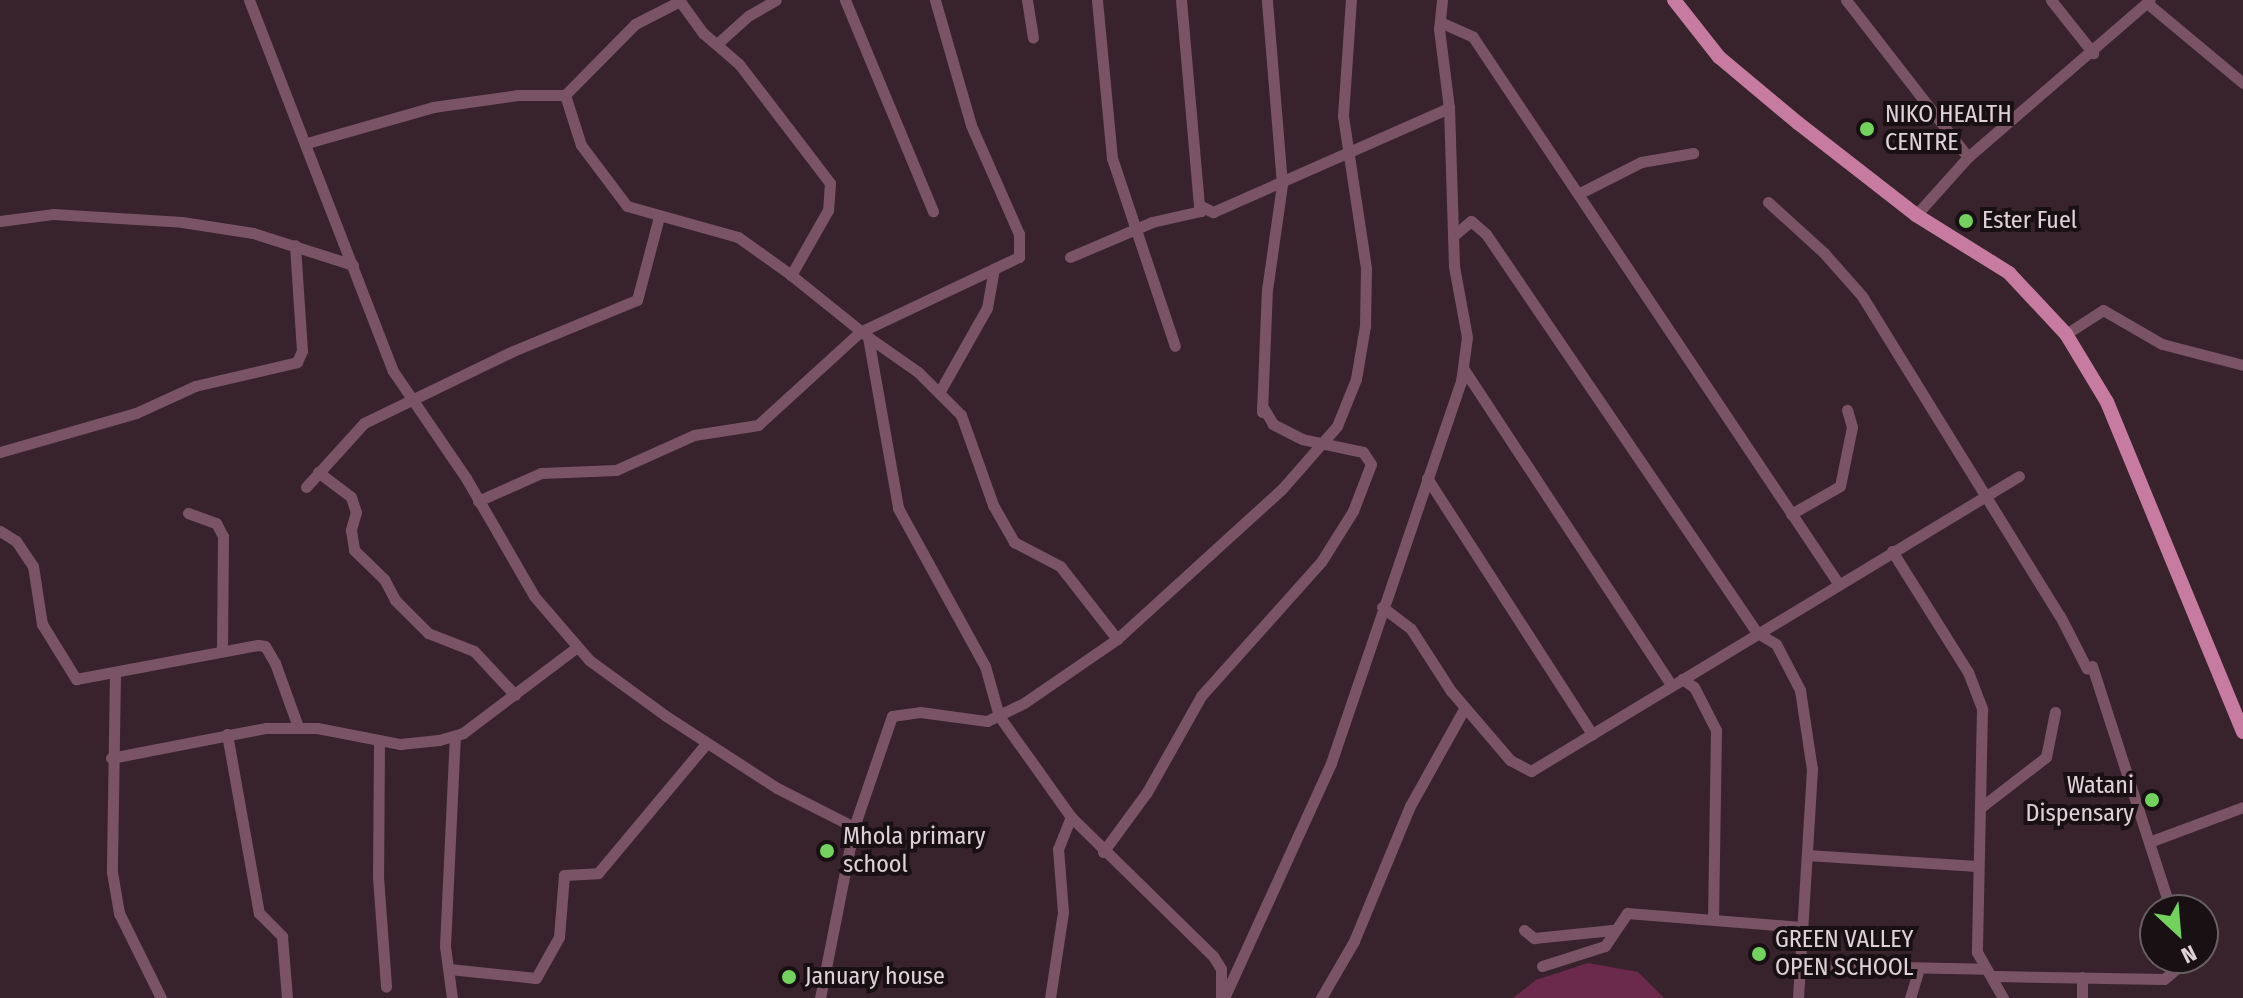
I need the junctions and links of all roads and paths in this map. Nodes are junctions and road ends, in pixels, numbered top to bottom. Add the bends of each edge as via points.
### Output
1 (249, 0) edge
2 (679, 0) edge
3 (776, 0) edge
4 (845, 0) edge
5 (935, 0) edge
6 (1027, 0) edge
7 (1097, 0) edge
8 (1181, 0) edge
9 (1267, 0) edge
10 (1351, 0) edge
11 (1442, 0) edge
12 (1674, 0) edge
13 (1846, 0) edge
14 (2051, 0) edge
15 (2149, 2) edge
16 (1440, 22) junction
17 (1033, 38) dead end
18 (718, 43) junction
19 (2093, 53) junction
20 (2243, 83) edge
21 (565, 95) junction
22 (1449, 108) junction
23 (307, 143) junction
24 (1693, 153) dead end
25 (1350, 155) junction
26 (1968, 157) junction
27 (1282, 184) junction
28 (1580, 193) junction
29 (1768, 202) dead end
30 (1199, 205) junction
31 (933, 211) dead end
32 (1916, 215) junction
33 (659, 217) junction
34 (0, 221) edge
35 (1138, 228) junction
36 (1453, 236) junction
37 (295, 245) junction
38 (1070, 257) dead end
39 (353, 265) junction
40 (994, 269) junction
41 (791, 275) junction
42 (864, 334) junction
43 (2066, 334) junction
44 (1175, 346) dead end
45 (2243, 365) edge
46 (1463, 368) junction
47 (940, 391) junction
48 (412, 402) junction
49 (1847, 410) dead end
50 (1322, 445) junction
51 (0, 452) edge
52 (318, 472) junction
53 (2019, 476) dead end
54 (1427, 478) junction
55 (306, 487) dead end
56 (1986, 496) junction
57 (478, 501) junction
58 (188, 513) dead end
59 (1791, 514) junction
60 (0, 531) edge
61 (1892, 551) junction
62 (1838, 583) junction
63 (1382, 607) junction
64 (1756, 632) junction
65 (1117, 639) junction
66 (576, 648) junction
67 (222, 649) junction
68 (115, 674) junction
69 (1676, 682) junction
70 (515, 695) junction
71 (1464, 709) junction
72 (2055, 712) dead end
73 (999, 716) junction
74 (298, 727) junction
75 (2243, 732) edge
76 (227, 734) junction
77 (1592, 734) junction
78 (455, 736) junction
79 (379, 742) junction
80 (706, 744) junction
81 (111, 758) junction
82 (2243, 807) edge
83 (1980, 808) junction
84 (1071, 817) junction
85 (854, 827) junction
86 (2149, 842) junction
87 (1103, 852) junction
88 (1807, 855) junction
89 (1977, 866) junction
90 (2166, 894) edge
91 (1713, 918) junction
92 (1801, 927) junction
93 (1524, 930) dead end
94 (1613, 930) junction
95 (1801, 965) junction
96 (1542, 966) dead end
97 (449, 969) junction
98 (1918, 972) junction
99 (1989, 973) junction
100 (2172, 974) edge
101 (2082, 977) junction
102 (386, 987) dead end
103 (161, 998) edge
104 (287, 998) edge
105 (452, 998) edge
106 (820, 998) edge
107 (1050, 998) edge
108 (1222, 998) edge
109 (1321, 998) edge
110 (1798, 998) edge
111 (1910, 998) edge
112 (2003, 998) edge
113 (2082, 998) edge

1 - 23 street
2 - 18 street via 703,33
2 - 21 street via 635,24
3 - 18 street
4 - 31 street
5 - 40 street via 971,125 1022,244 1019,257
6 - 17 street
7 - 35 street via 1112,158 1121,197
8 - 30 street
9 - 27 street
10 - 25 street via 1343,116
11 - 16 street
12 - 32 main road via 1719,57
13 - 26 street
14 - 19 street
15 - 19 street
15 - 20 street
16 - 22 street
16 - 28 street via 1473,37
18 - 41 street via 830,183 828,210
19 - 26 street
21 - 23 street via 518,95 433,107
21 - 33 street via 581,145 602,178 627,206
22 - 25 street via 1388,130
22 - 36 street
23 - 39 street
24 - 28 street via 1641,162
25 - 27 street
25 - 50 street via 1366,268 1365,326 1356,379 1337,426
26 - 32 street
27 - 30 street via 1213,212
27 - 50 street via 1267,290 1262,412 1273,424
28 - 59 street
29 - 56 street via 1862,296
30 - 35 street via 1201,211
32 - 43 main road via 2009,273
33 - 41 street via 738,237
33 - 48 street via 637,300 513,351
34 - 37 street via 53,214 182,222
35 - 38 street
35 - 44 street
36 - 46 street via 1467,337
36 - 64 street via 1471,221 1486,234
37 - 39 street
37 - 51 street via 302,351 297,362 195,386 136,413
39 - 48 street via 393,371
40 - 42 street
40 - 47 street via 987,308
41 - 42 street
42 - 47 street
42 - 57 street via 758,425 694,435 616,470 541,473
42 - 73 street via 898,508 985,666
43 - 45 street via 2103,310 2162,344
43 - 75 main road via 2107,402
46 - 54 street
46 - 69 street
47 - 65 street via 968,426 993,505 1014,542 1060,566
48 - 52 street via 360,425
48 - 57 street
49 - 59 street via 1852,427 1840,486
50 - 65 street via 1281,490
50 - 87 street via 1370,457 1353,511 1299,590 1201,696 1147,792
52 - 55 street
52 - 70 street via 351,497 354,550 384,579 395,600 428,633 474,651
53 - 56 street
54 - 63 street
54 - 77 street
56 - 61 street
56 - 86 street via 2089,667
57 - 66 street via 513,568
58 - 67 street via 216,523 223,536
59 - 62 street
60 - 68 street via 16,541 33,566 40,593 38,614 69,671 83,681
61 - 62 street
61 - 83 street via 1968,672 1982,709
62 - 64 street
63 - 71 street via 1411,629
63 - 108 street via 1331,763
64 - 69 street
64 - 88 street via 1776,644 1800,690 1809,726
65 - 73 street
66 - 70 street
66 - 80 street
67 - 68 street
67 - 74 street via 265,646
68 - 81 street
69 - 77 street
69 - 91 street via 1694,687 1716,730
70 - 78 street
71 - 77 street via 1510,760 1531,771
71 - 109 street via 1424,778 1354,941
72 - 83 street via 2046,757
73 - 84 street
73 - 85 street via 980,721 920,712 892,716
74 - 76 street
74 - 79 street
76 - 81 street
76 - 104 street via 259,913 282,936
78 - 79 street
78 - 97 street via 445,926
79 - 102 street via 378,877
80 - 85 street
80 - 97 street via 598,873 564,875 559,937 536,978
81 - 103 street via 109,845 119,913
82 - 86 street
83 - 89 street
84 - 87 street
84 - 107 street via 1058,849 1063,912
85 - 106 street
86 - 90 street
87 - 108 street via 1207,949 1221,969
88 - 89 street
88 - 92 street
89 - 99 street via 1977,952
91 - 92 street
91 - 94 street via 1627,913
92 - 95 street
93 - 94 street via 1534,938
94 - 96 street via 1605,946
95 - 98 street
95 - 110 street
97 - 105 street
98 - 99 street
98 - 111 street
99 - 101 street
99 - 112 street
100 - 101 street via 2164,979
101 - 113 street

